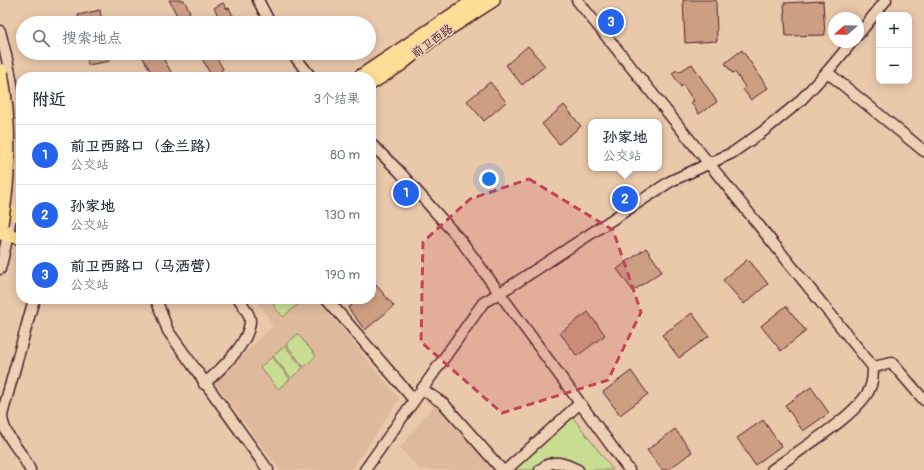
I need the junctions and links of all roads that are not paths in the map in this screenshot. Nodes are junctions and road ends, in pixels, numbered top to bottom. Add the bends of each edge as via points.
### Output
1 (258, 0) edge
2 (475, 0) edge
3 (493, 0) edge
4 (577, 0) edge
5 (886, 0) edge
6 (266, 16) edge
7 (864, 27) edge
8 (0, 30) edge
9 (847, 48) edge
10 (298, 60) edge
11 (0, 72) edge
12 (307, 72) edge
13 (367, 72) edge
14 (827, 72) junction
15 (376, 80) edge
16 (0, 86) edge
17 (16, 124) edge
18 (376, 149) edge
19 (924, 151) edge
20 (708, 163) junction
21 (16, 165) edge
22 (7, 211) edge
23 (2, 231) edge
24 (16, 236) edge
25 (0, 269) edge
26 (499, 293) junction
27 (33, 304) edge
28 (158, 304) edge
29 (242, 304) edge
30 (331, 304) edge
31 (873, 367) junction
32 (204, 384) junction
33 (422, 389) junction
34 (414, 400) junction
35 (924, 400) edge
36 (579, 404) junction
37 (30, 470) edge
38 (268, 470) edge
39 (365, 470) edge
40 (502, 470) edge
41 (506, 470) edge
42 (540, 470) edge
43 (578, 470) edge
44 (629, 470) edge
45 (772, 470) edge

1 - 6 street
2 - 13 main road, 前卫西路
3 - 15 main road, 前卫西路
4 - 20 street
5 - 7 street
8 - 17 street
9 - 14 street
10 - 12 street
11 - 23 highway, bridge via 6,113 7,156
14 - 19 street
14 - 20 street via 799,102 765,130 732,152
16 - 22 main road
18 - 26 street via 462,242
20 - 26 street via 671,181
20 - 31 street
21 - 22 street
22 - 23 street
23 - 24 main road
23 - 25 street
26 - 33 street via 477,308
26 - 36 street
27 - 37 street via 2,415 5,430
28 - 32 street via 168,331
29 - 32 street via 249,316 249,327 225,366
30 - 34 street
31 - 35 street via 892,363
31 - 45 street via 874,377 870,389 856,409
32 - 38 street
33 - 34 street
33 - 40 street via 444,404
34 - 39 street
36 - 41 street
36 - 44 street
42 - 43 street via 554,462

